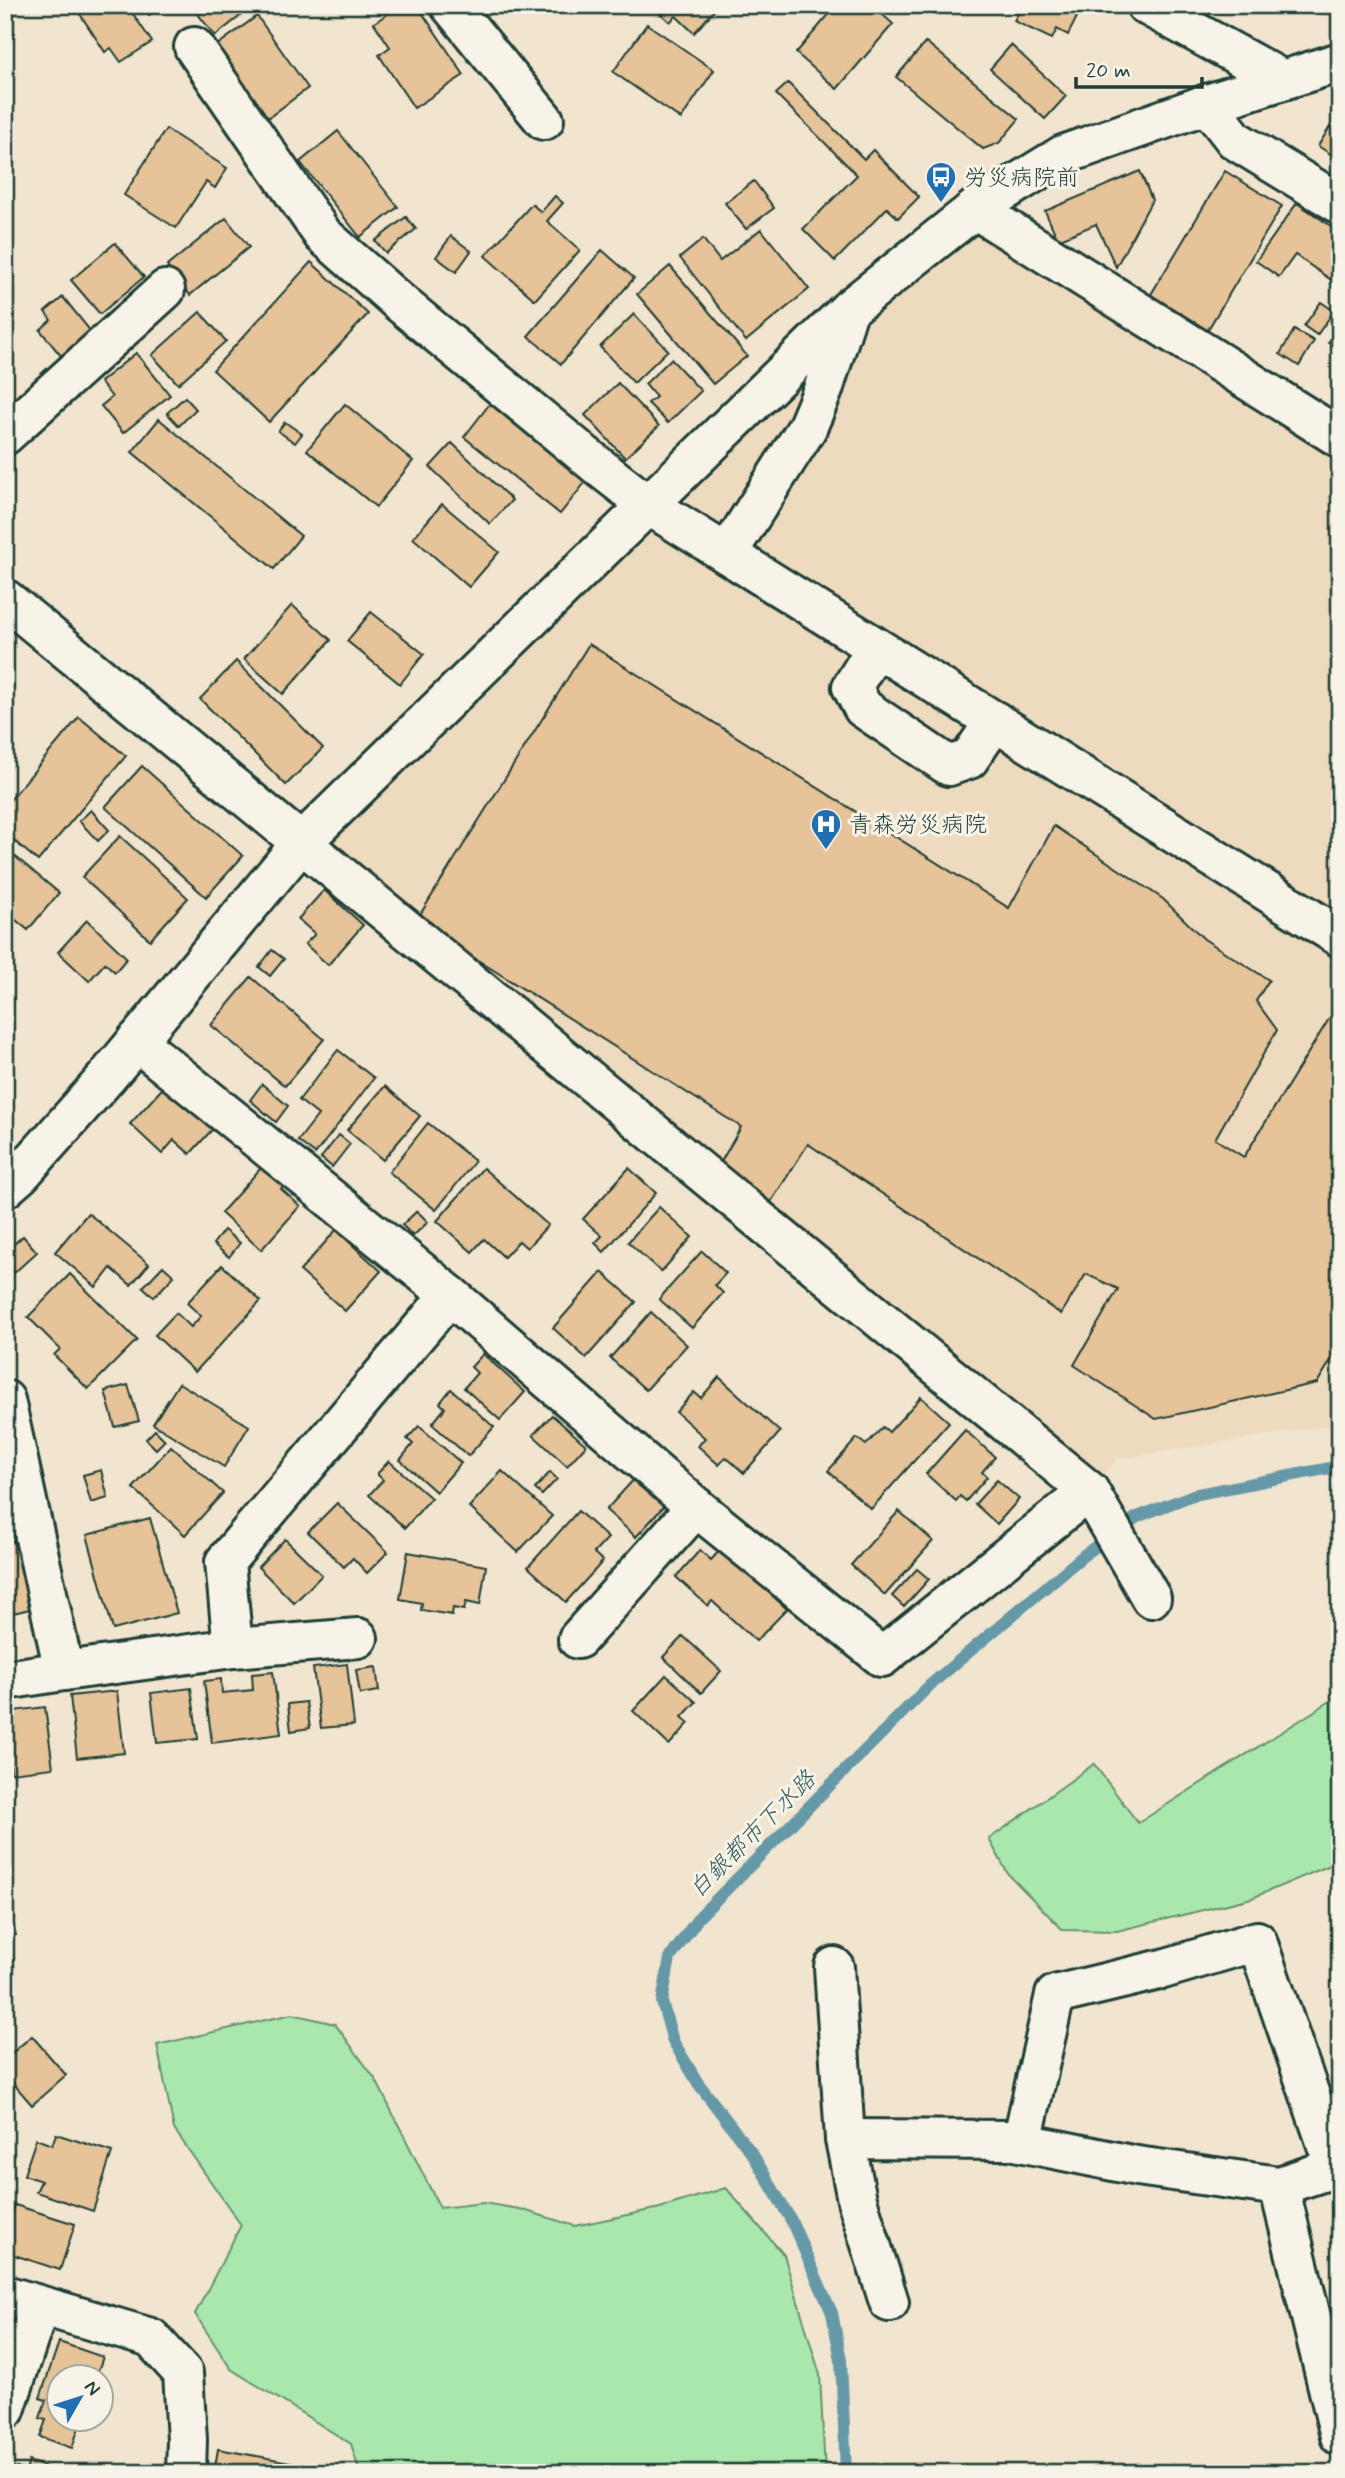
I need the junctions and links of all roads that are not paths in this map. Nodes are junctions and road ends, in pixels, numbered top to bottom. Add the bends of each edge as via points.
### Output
1 (450, 5) edge
2 (1146, 5) edge
3 (194, 47) dead end
4 (1340, 62) edge
5 (1283, 80) junction
6 (1207, 104) junction
7 (544, 120) dead end
8 (1340, 204) edge
9 (975, 209) junction
10 (165, 290) dead end
11 (849, 309) junction
12 (5, 436) edge
13 (1340, 438) edge
14 (648, 505) junction
15 (727, 554) junction
16 (5, 599) edge
17 (876, 648) junction
18 (995, 721) junction
19 (302, 842) junction
20 (1340, 937) edge
21 (136, 1041) junction
22 (5, 1188) edge
23 (450, 1295) junction
24 (5, 1400) edge
25 (1089, 1491) junction
26 (696, 1507) junction
27 (1152, 1598) dead end
28 (358, 1638) dead end
29 (578, 1639) dead end
30 (233, 1648) junction
31 (64, 1671) junction
32 (5, 1680) edge
33 (834, 1967) dead end
34 (845, 2139) junction
35 (1022, 2142) junction
36 (1338, 2167) edge
37 (1279, 2186) junction
38 (22, 2301) edge
39 (890, 2302) dead end
40 (5, 2410) edge
41 (1340, 2436) edge
42 (186, 2473) edge

1 - 7 street
2 - 5 street
3 - 14 street via 323,235
4 - 5 street
5 - 6 street
6 - 8 street via 1236,140
6 - 9 street via 1063,155
9 - 11 street
9 - 13 street
10 - 12 street
11 - 14 street
11 - 15 street via 807,428
14 - 15 street
14 - 19 street
15 - 17 street
16 - 19 street
17 - 18 street
17 - 18 street via 852,687 863,708 949,766 969,759
18 - 20 street
19 - 21 street
19 - 25 street
21 - 22 street
21 - 23 street
23 - 26 street
23 - 30 street via 225,1562
24 - 31 street
25 - 26 street via 882,1657
25 - 27 street
26 - 29 street
28 - 30 street
30 - 31 street
31 - 32 street
33 - 34 street
34 - 35 street
34 - 39 street via 856,2200
35 - 36 street via 1055,1995 1257,1941
35 - 37 street via 1138,2166
36 - 37 street
37 - 41 street
38 - 40 street
38 - 42 street via 151,2339 183,2374

